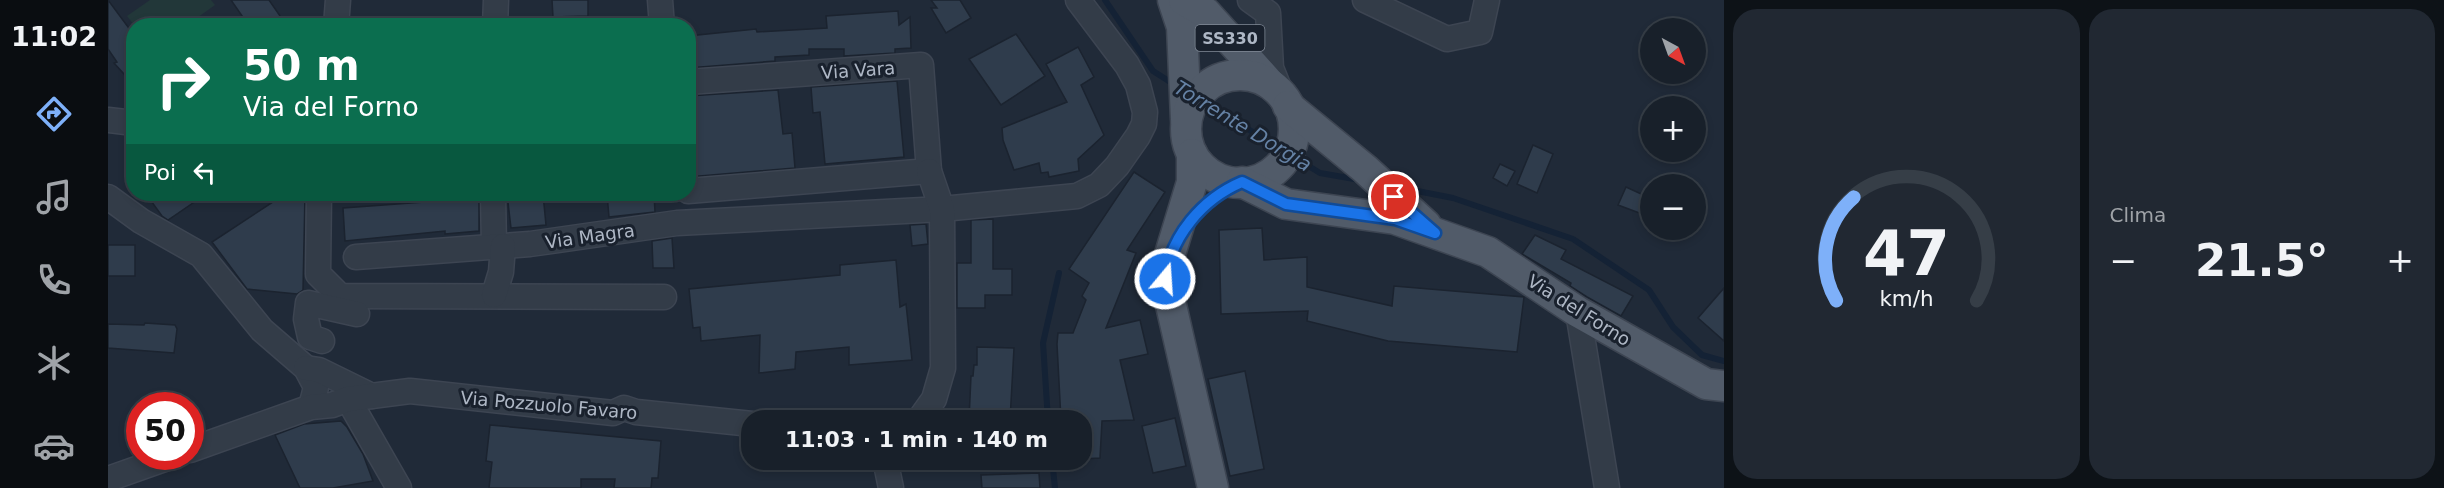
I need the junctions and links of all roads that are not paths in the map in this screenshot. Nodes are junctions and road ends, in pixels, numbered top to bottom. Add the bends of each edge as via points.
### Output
1 (339, 0) edge
2 (496, 0) edge
3 (660, 0) edge
4 (1078, 0) edge
5 (1173, 0) edge
6 (1184, 0) edge
7 (1365, 0) edge
8 (1487, 0) edge
9 (1267, 4) edge
10 (337, 18) edge
11 (495, 18) edge
12 (661, 18) edge
13 (696, 81) edge
14 (1280, 95) junction
15 (1190, 99) junction
16 (108, 120) edge
17 (126, 122) edge
18 (1192, 154) junction
19 (929, 171) junction
20 (1242, 182) junction
21 (696, 190) edge
22 (108, 197) edge
23 (319, 201) edge
24 (493, 201) edge
25 (675, 201) edge
26 (942, 209) junction
27 (677, 223) junction
28 (1435, 233) junction
29 (498, 247) junction
30 (356, 257) dead end
31 (1167, 264) junction
32 (494, 295) junction
33 (376, 296) junction
34 (664, 297) dead end
35 (1578, 312) junction
36 (322, 341) dead end
37 (306, 368) junction
38 (1724, 386) edge
39 (372, 396) junction
40 (348, 399) junction
41 (311, 407) junction
42 (926, 410) edge
43 (741, 423) edge
44 (204, 445) edge
45 (133, 470) edge
46 (887, 470) edge
47 (108, 479) edge
48 (399, 488) edge
49 (891, 488) edge
50 (1213, 488) edge
51 (1607, 488) edge

1 - 10 street
2 - 11 street
3 - 12 street
4 - 26 street via 1138,85 1145,112 1138,136 1109,176 1077,196
5 - 15 main road, SS330 via 1182,27
6 - 14 main road, SS330 via 1206,14
7 - 8 street via 1447,39 1480,32
9 - 14 street via 1270,68
13 - 19 street, Via Vara via 921,65
14 - 15 main road, SS330 via 1260,79 1238,75 1215,81
14 - 20 main road via 1293,120 1288,150 1265,176
14 - 28 main road, Via del Forno
15 - 18 main road, SS330 via 1188,141
16 - 17 street
18 - 20 main road via 1212,175
18 - 31 main road, SS330 via 1191,182
19 - 21 street
19 - 26 street, Via Vara
20 - 28 main road, Via del Forno via 1286,204 1395,219
20 - 31 main road via 1216,195 1196,213
22 - 37 street via 201,255 262,330
23 - 33 street via 318,274 340,297
24 - 29 street
25 - 27 street
26 - 27 street
26 - 42 street, Via Vara via 943,368 934,399
27 - 29 street, Via Magra
28 - 35 main road, Via del Forno via 1488,252
29 - 30 street, Via Magra
29 - 32 street via 501,272
31 - 50 main road, SS330 via 1165,279
32 - 33 street
32 - 34 street
33 - 36 street via 357,314 308,303 310,337
35 - 38 main road, Via del Forno via 1706,384
35 - 51 street
37 - 39 street via 319,370
37 - 41 street via 316,387
39 - 40 street, Via Pozzuolo Favaro
39 - 43 street, Via Pozzuolo Favaro via 410,391 613,413 624,408
40 - 41 street, Via Pozzuolo Favaro
40 - 48 street
41 - 44 street, Via Pozzuolo Favaro
45 - 47 street
46 - 49 street

